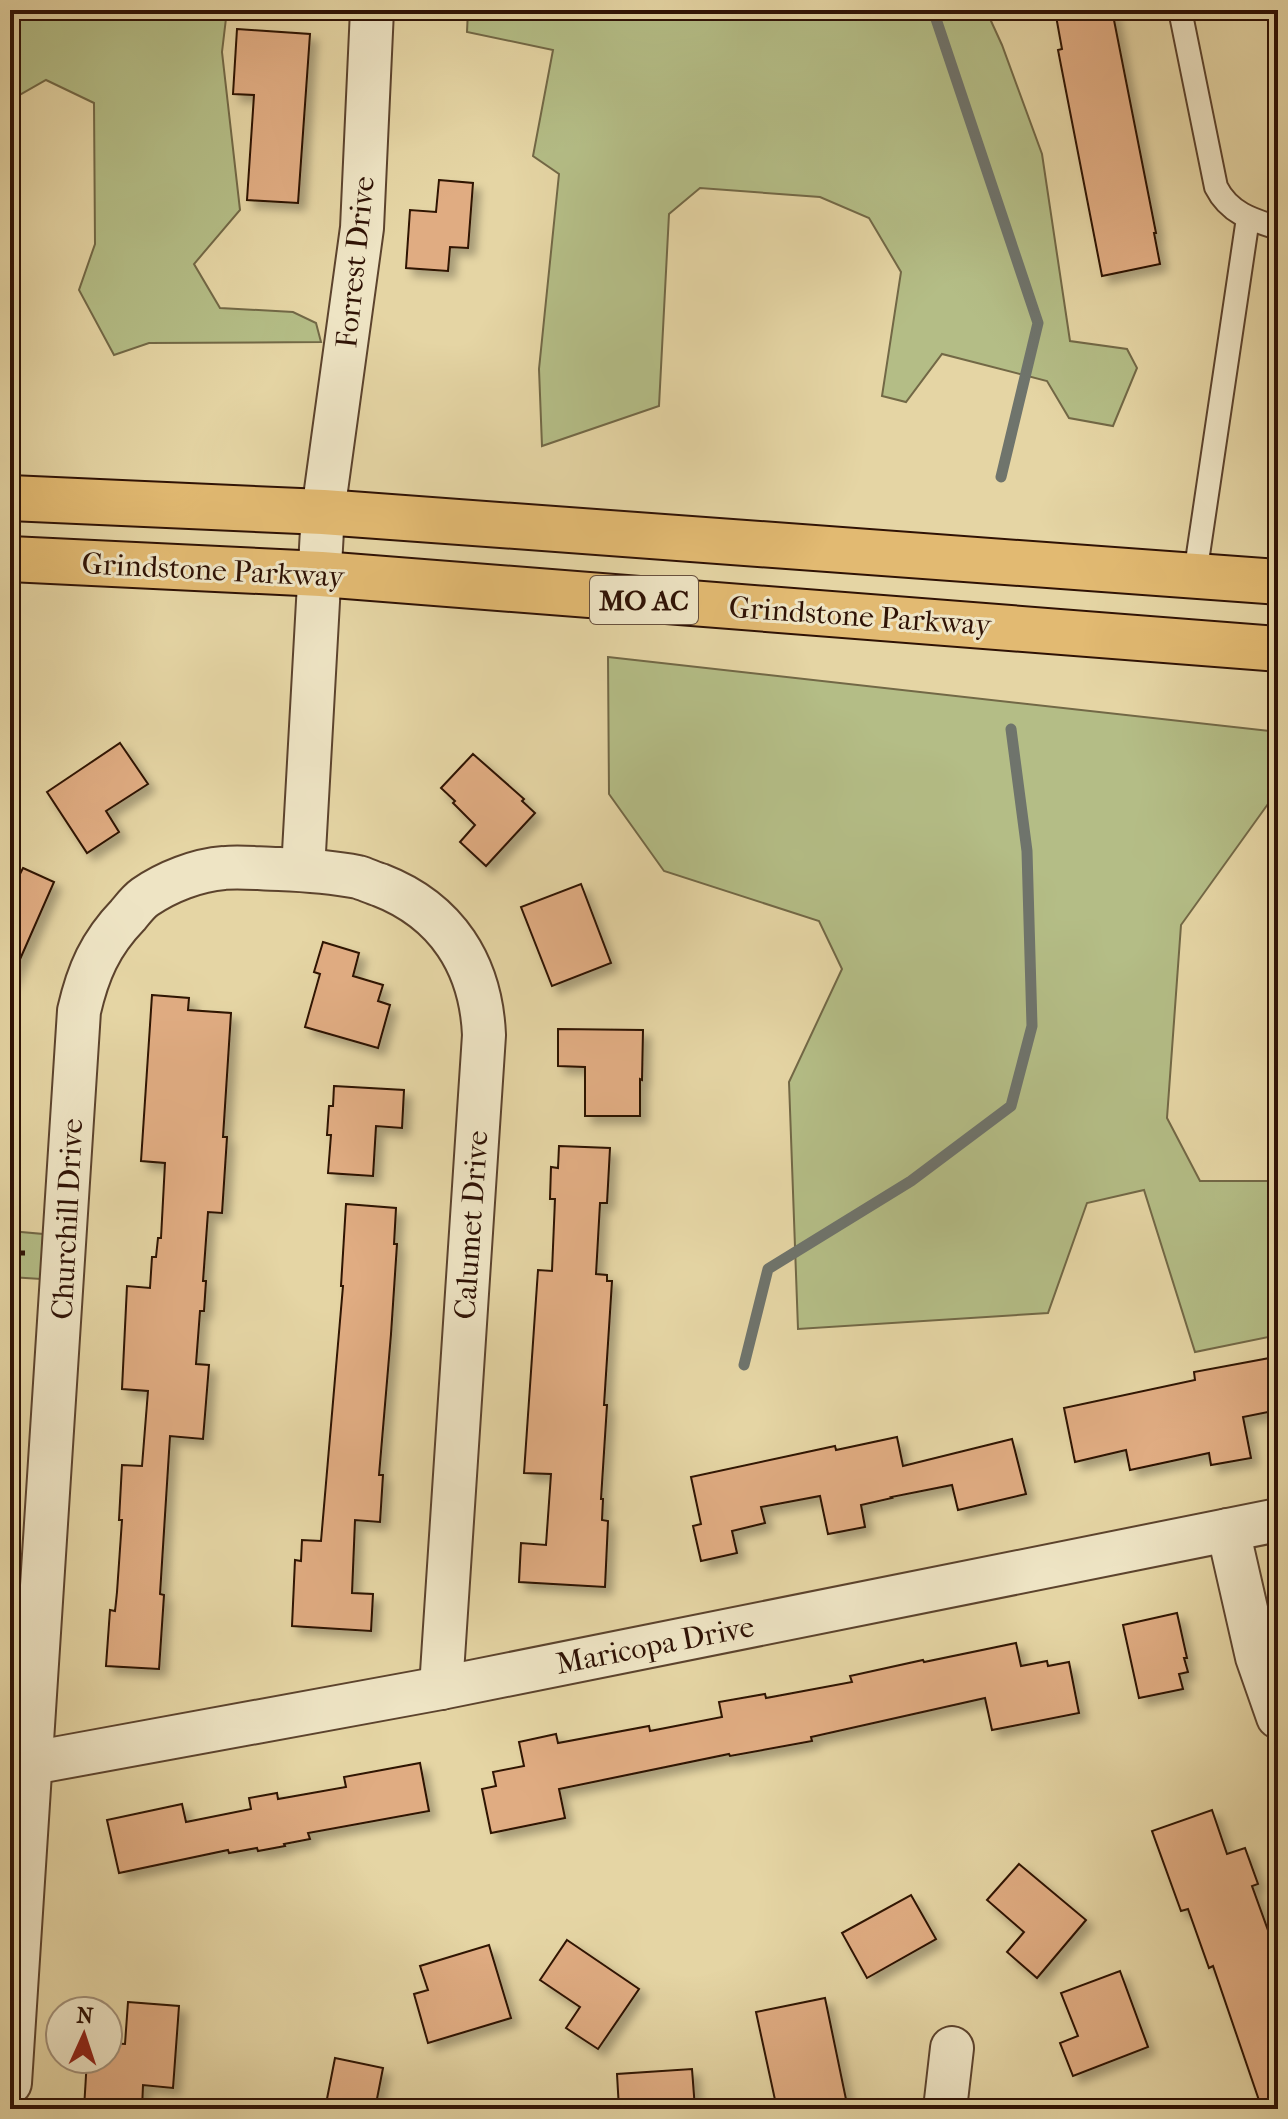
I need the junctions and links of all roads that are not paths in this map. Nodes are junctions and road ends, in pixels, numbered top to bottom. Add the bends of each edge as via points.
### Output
1 (372, 10) edge
2 (1180, 10) edge
3 (1248, 218) junction
4 (1278, 228) edge
5 (10, 498) edge
6 (323, 512) junction
7 (10, 559) edge
8 (321, 574) junction
9 (1195, 575) junction
10 (1278, 582) edge
11 (1278, 649) edge
12 (303, 870) junction
13 (1278, 1520) edge
14 (1228, 1530) junction
15 (441, 1688) junction
16 (1278, 1717) edge
17 (32, 1763) junction
18 (952, 2048) dead end
19 (10, 2083) edge
20 (945, 2109) edge

1 - 6 street, Forrest Drive via 362,228
2 - 3 lane via 1216,187 1222,200
3 - 4 lane
3 - 9 lane
5 - 6 main road, Grindstone Parkway / MO AC
6 - 8 street
6 - 9 main road, Grindstone Parkway / MO AC
7 - 8 main road, Grindstone Parkway / MO AC
8 - 11 main road, Grindstone Parkway / MO AC
8 - 12 street
9 - 10 main road, Grindstone Parkway / MO AC
12 - 15 street, Calumet Drive via 359,877 401,893 431,914 468,963 483,1014
12 - 17 street, Churchill Drive via 223,868 181,877 143,898 110,933 87,978 79,1011
13 - 14 street, Maricopa Drive
14 - 15 street, Maricopa Drive
14 - 16 street via 1257,1657
15 - 17 street, Maricopa Drive
17 - 19 street, Churchill Drive
18 - 20 street

